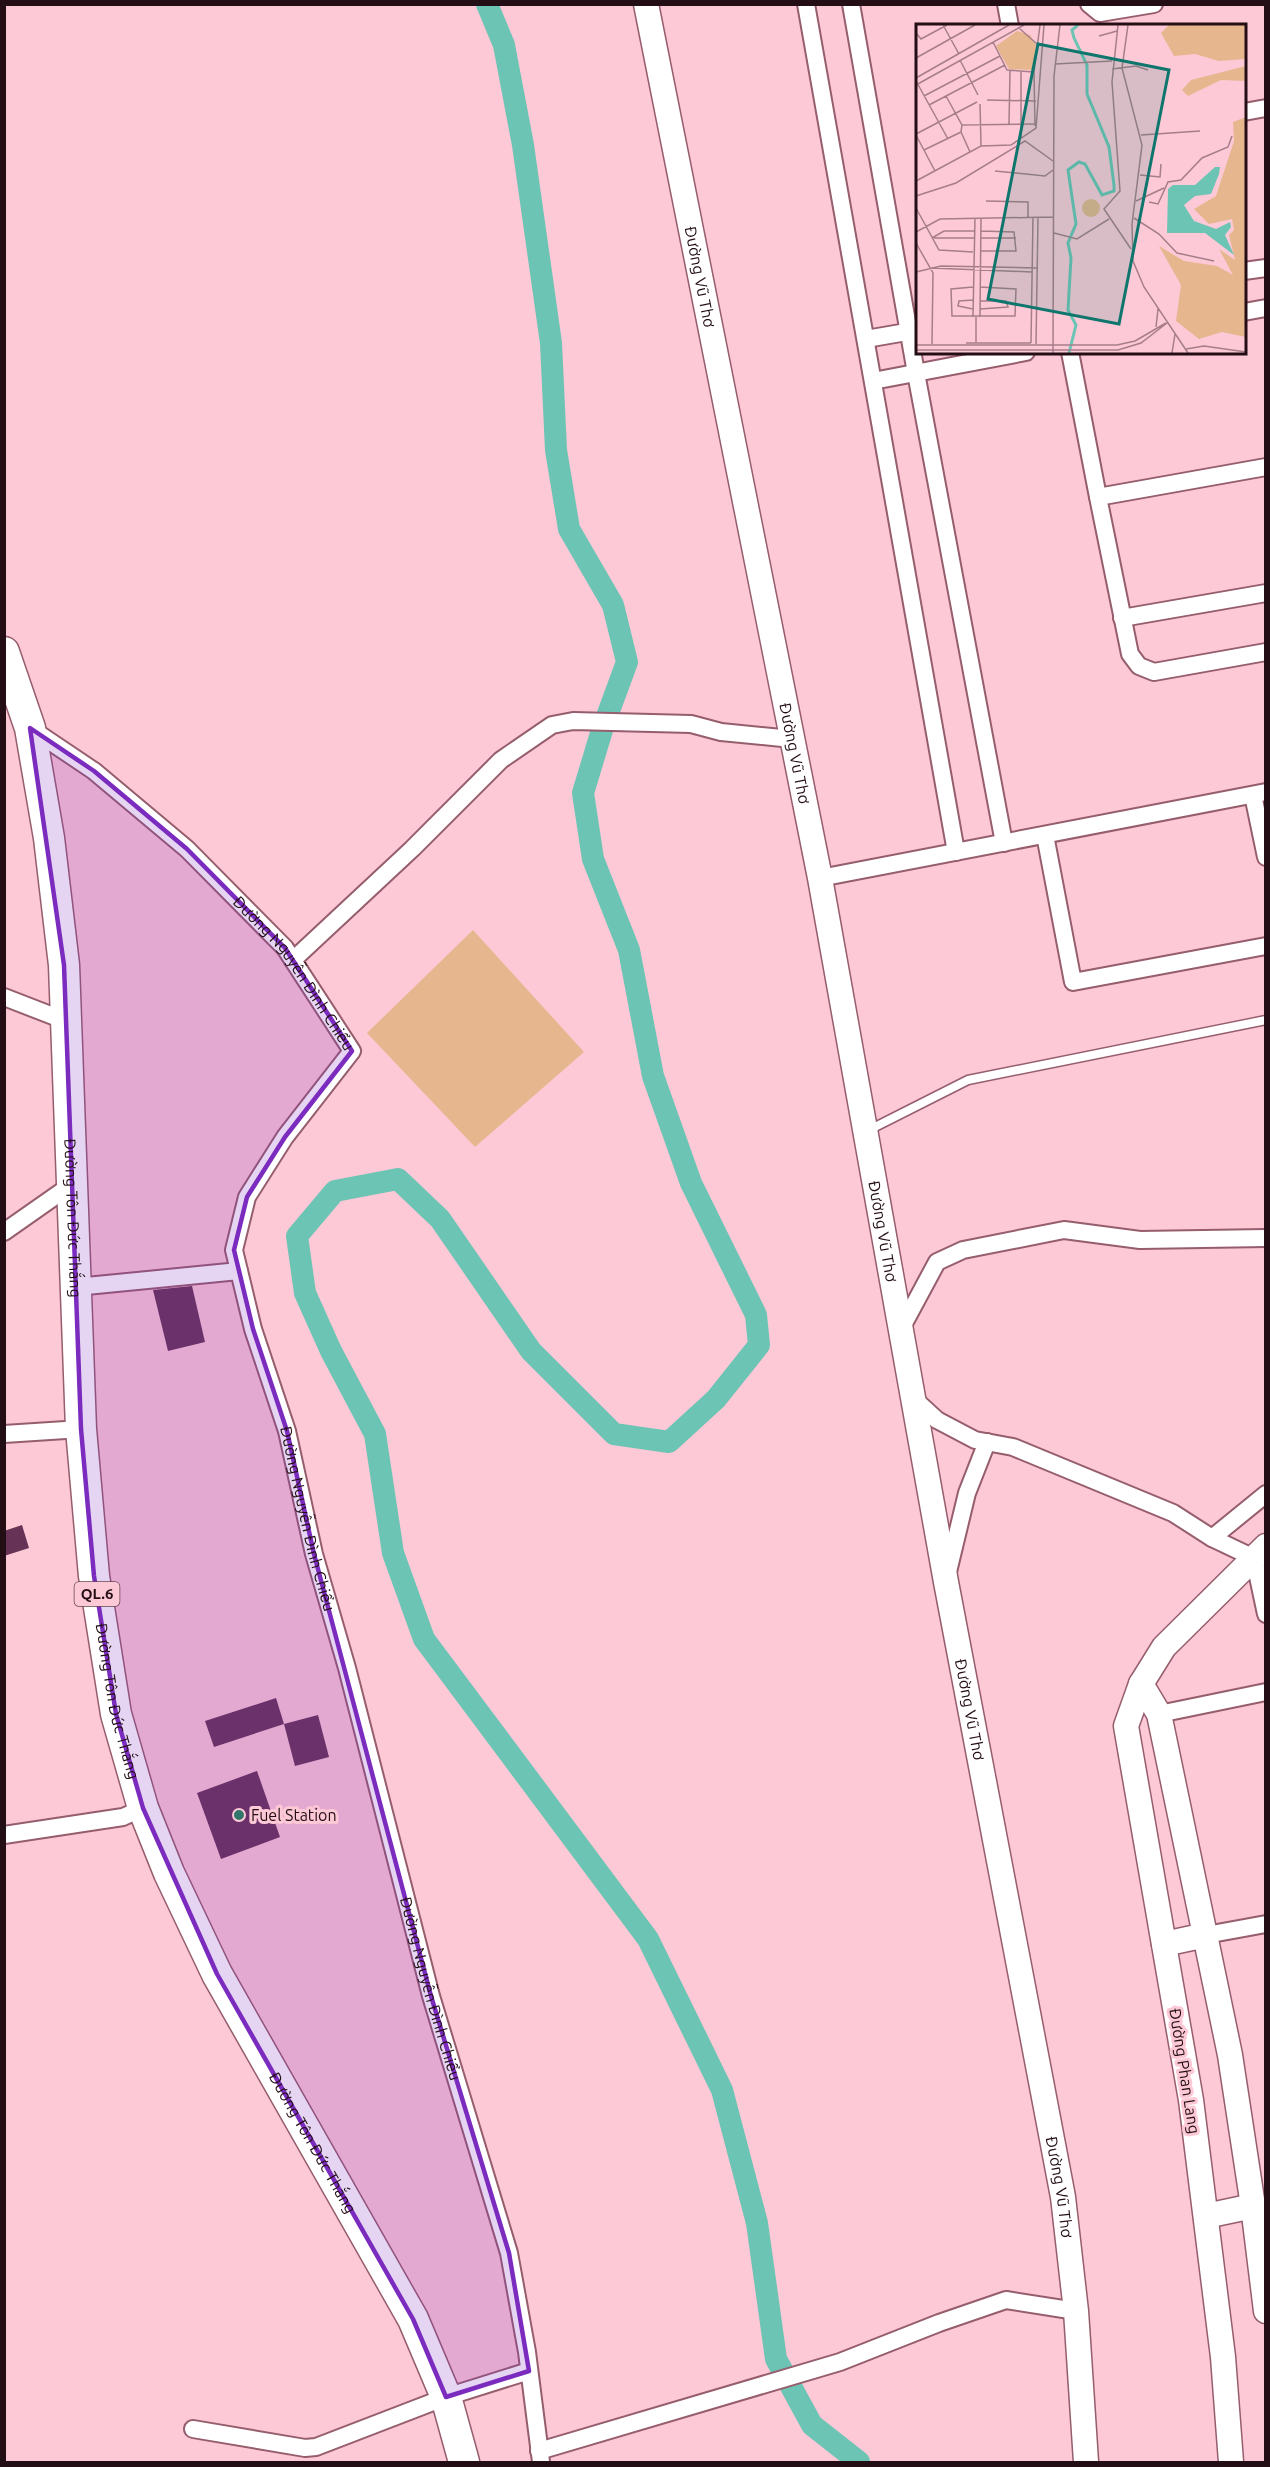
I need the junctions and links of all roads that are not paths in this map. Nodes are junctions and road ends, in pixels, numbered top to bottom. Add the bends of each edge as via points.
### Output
1 (646, 4) edge
2 (806, 4) edge
3 (851, 4) edge
4 (1006, 4) edge
5 (1089, 4) edge
6 (1154, 4) edge
7 (1010, 24) edge
8 (1266, 108) edge
9 (1246, 112) edge
10 (1266, 268) edge
11 (1246, 271) edge
12 (1266, 308) edge
13 (1246, 312) edge
14 (913, 331) edge
15 (866, 339) junction
16 (1016, 354) edge
17 (1070, 354) edge
18 (916, 373) junction
19 (873, 381) junction
20 (1266, 467) edge
21 (1098, 497) junction
22 (1266, 592) edge
23 (1122, 618) junction
24 (4, 652) edge
25 (1266, 652) edge
26 (30, 728) junction
27 (792, 739) junction
28 (1259, 794) edge
29 (1045, 835) junction
30 (1004, 843) junction
31 (956, 852) junction
32 (1266, 857) edge
33 (820, 878) junction
34 (1266, 946) edge
35 (293, 960) junction
36 (4, 997) edge
37 (1266, 1020) edge
38 (66, 1021) junction
39 (865, 1132) junction
40 (71, 1185) junction
41 (4, 1232) edge
42 (1266, 1238) edge
43 (239, 1271) junction
44 (76, 1287) junction
45 (901, 1329) junction
46 (913, 1398) junction
47 (81, 1429) junction
48 (4, 1434) edge
49 (987, 1442) junction
50 (1266, 1494) edge
51 (1212, 1538) junction
52 (1260, 1552) edge
53 (946, 1582) junction
54 (1266, 1614) edge
55 (1141, 1684) junction
56 (1266, 1692) edge
57 (1160, 1714) junction
58 (143, 1808) junction
59 (4, 1835) edge
60 (1266, 1924) edge
61 (1206, 1935) junction
62 (1164, 1944) junction
63 (1259, 2205) edge
64 (1206, 2216) junction
65 (1076, 2311) junction
66 (1266, 2311) edge
67 (529, 2371) junction
68 (446, 2397) junction
69 (193, 2429) dead end
70 (540, 2457) edge
71 (464, 2463) edge
72 (1086, 2463) edge
73 (1231, 2463) edge

1 - 27 main road, Đường Vũ Thơ
2 - 15 street
3 - 14 street
4 - 7 street
5 - 6 street via 1100,13 1111,13
8 - 9 street
10 - 11 street
12 - 13 street
14 - 15 street
14 - 18 street
15 - 19 street
16 - 18 street
17 - 21 street
18 - 19 street
18 - 30 street
19 - 31 street
20 - 21 street
21 - 23 street
22 - 23 street
23 - 25 street via 1130,654 1138,666 1154,672
24 - 26 highway, Đường Tôn Đức Thắng / QL.6
26 - 35 street, Đường Nguyễn Đình Chiểu via 94,771 187,849
26 - 38 highway, Đường Tôn Đức Thắng / QL.6 via 49,838 64,965
27 - 33 main road, Đường Vũ Thơ
27 - 35 street via 722,732 691,724 552,724 501,760
28 - 29 street
28 - 32 street
29 - 30 street
29 - 34 street via 1073,982
30 - 31 street
31 - 33 street
33 - 39 main road, Đường Vũ Thơ
35 - 43 street, Đường Nguyễn Đình Chiểu via 352,1051 285,1137 247,1197 234,1250
36 - 38 street
37 - 39 lane via 968,1080
38 - 40 highway, Đường Tôn Đức Thắng / QL.6
39 - 45 main road, Đường Vũ Thơ
40 - 41 street
40 - 44 highway, Đường Tôn Đức Thắng / QL.6
42 - 45 street via 1140,1240 1064,1230 963,1250 937,1262
43 - 44 street
43 - 67 street, Đường Nguyễn Đình Chiểu via 253,1329 287,1431 314,1554 431,1996 509,2253
44 - 47 highway, Đường Tôn Đức Thắng / QL.6
45 - 46 main road, Đường Vũ Thơ
46 - 49 street via 937,1420 975,1440
46 - 53 main road, Đường Vũ Thơ
47 - 48 street
47 - 58 highway, Đường Tôn Đức Thắng / QL.6 via 94,1576 116,1714
49 - 51 street via 1013,1447 1173,1513
49 - 53 street via 967,1493
50 - 51 street
51 - 52 street
52 - 54 street
52 - 55 main road, Đường Phan Lang via 1164,1647
53 - 65 main road, Đường Vũ Thơ via 1063,2197
55 - 57 main road
55 - 62 main road, Đường Phan Lang via 1126,1726
56 - 57 street
57 - 61 main road
58 - 59 street via 123,1817
58 - 68 highway, Đường Tôn Đức Thắng / QL.6 via 169,1874 217,1974 413,2319
60 - 61 street
61 - 62 main road
61 - 63 main road
62 - 64 main road, Đường Phan Lang
63 - 64 main road
63 - 66 main road
64 - 73 main road, Đường Phan Lang
65 - 70 street via 1006,2300 819,2368
65 - 72 main road, Đường Vũ Thơ
67 - 68 street
67 - 70 street, Đường Nguyễn Đình Chiểu
68 - 69 street via 316,2447
68 - 71 highway, Đường Tôn Đức Thắng / QL.6

